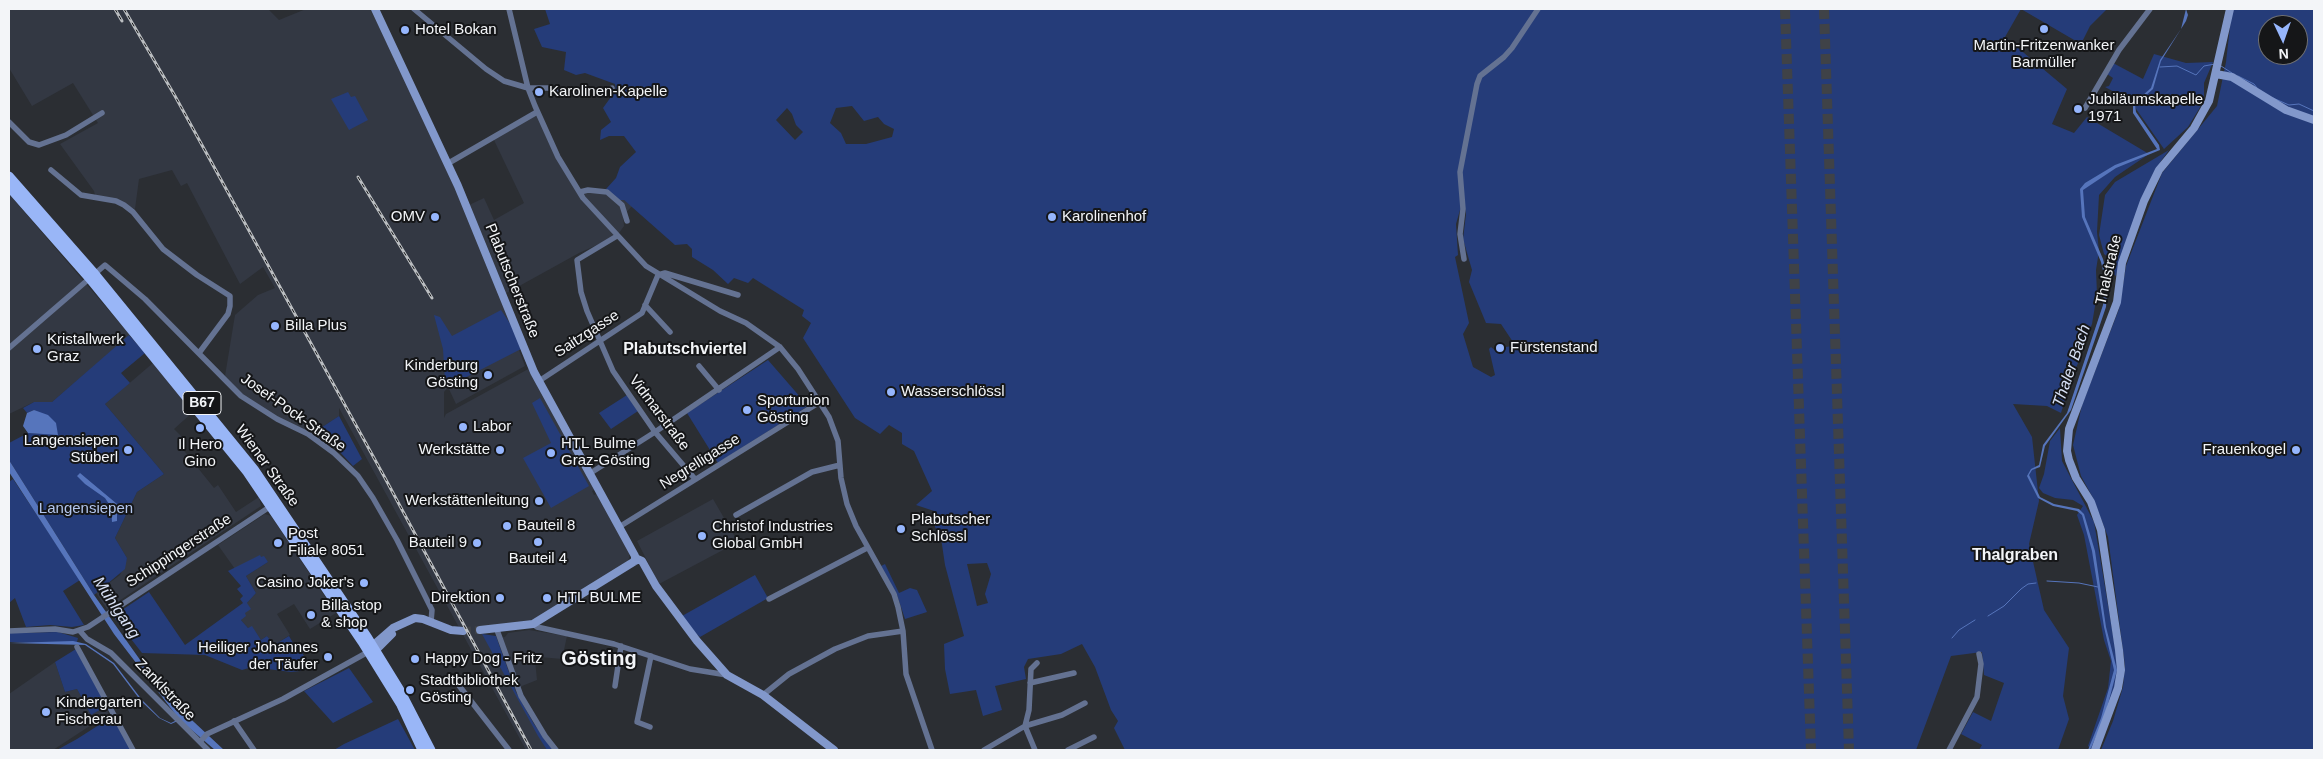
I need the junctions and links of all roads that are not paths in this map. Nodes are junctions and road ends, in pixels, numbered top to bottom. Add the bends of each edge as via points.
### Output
1 (375, 9) edge
2 (414, 9) edge
3 (509, 9) edge
4 (1538, 9) edge
5 (2150, 9) edge
6 (2230, 9) edge
7 (2217, 67) junction
8 (528, 88) junction
9 (612, 88) dead end
10 (2085, 108) dead end
11 (537, 112) junction
12 (102, 113) dead end
13 (2314, 120) edge
14 (9, 122) edge
15 (448, 164) junction
16 (51, 170) dead end
17 (9, 176) edge
18 (9, 187) edge
19 (580, 192) junction
20 (627, 221) dead end
21 (617, 236) junction
22 (1464, 260) dead end
23 (658, 275) junction
24 (92, 276) junction
25 (738, 295) dead end
26 (646, 305) junction
27 (670, 332) dead end
28 (600, 342) junction
29 (780, 347) junction
30 (9, 348) edge
31 (199, 353) junction
32 (699, 366) dead end
33 (539, 381) junction
34 (719, 390) junction
35 (820, 402) junction
36 (655, 432) junction
37 (840, 465) junction
38 (589, 474) junction
39 (695, 479) junction
40 (274, 504) junction
41 (736, 515) dead end
42 (618, 527) junction
43 (867, 548) junction
44 (635, 560) junction
45 (769, 599) dead end
46 (431, 622) junction
47 (533, 624) junction
48 (480, 630) tunnel mouth
49 (497, 630) junction
50 (9, 631) edge
51 (80, 631) junction
52 (463, 631) tunnel mouth
53 (903, 632) junction
54 (620, 646) junction
55 (76, 647) dead end
56 (372, 650) junction
57 (1979, 654) dead end
58 (651, 656) junction
59 (1037, 663) dead end
60 (1074, 673) dead end
61 (727, 675) junction
62 (457, 683) dead end
63 (1030, 683) junction
64 (615, 686) dead end
65 (763, 695) junction
66 (1085, 703) dead end
67 (234, 721) junction
68 (1025, 726) junction
69 (650, 727) dead end
70 (1094, 737) dead end
71 (201, 742) junction
72 (133, 750) edge
73 (208, 750) edge
74 (254, 750) edge
75 (422, 750) edge
76 (431, 750) edge
77 (509, 750) edge
78 (556, 750) edge
79 (834, 750) edge
80 (932, 750) edge
81 (984, 750) edge
82 (1035, 750) edge
83 (1068, 750) edge
84 (1949, 750) edge
85 (2095, 750) edge

1 - 15 street, Plabutscherstraße
2 - 8 street via 486,69 504,81
3 - 8 street
4 - 22 street via 1512,48 1480,76 1477,84 1460,172 1460,234
5 - 10 street via 2118,50
6 - 7 street, Thalstraße
7 - 13 street via 2286,110
7 - 85 street, Thalstraße via 2202,116 2162,165 2144,201 2122,263 2117,302 2069,429 2069,460 2091,502 2101,530 2120,650 2118,688
8 - 9 street via 595,94
8 - 11 street
11 - 15 street
11 - 19 street via 565,170
12 - 14 street via 46,144 33,145
15 - 33 street, Plabutscherstraße
16 - 31 street via 81,195 124,205 163,249 197,276 230,296 228,314
17 - 24 main road, Wiener Straße / B67
18 - 24 main road, Wiener Straße / B67
19 - 20 street via 607,192 622,205
19 - 21 street
21 - 23 street
21 - 28 street, Vidmarstraße via 577,260 581,292
23 - 25 street via 665,273
23 - 26 street, Saitzgasse
23 - 29 street via 720,311 746,322
24 - 30 street
24 - 31 street, Josef-Pock-Straße via 106,265
24 - 40 main road, Wiener Straße / B67
26 - 27 street
26 - 28 street, Saitzgasse via 642,312
28 - 33 street, Saitzgasse
28 - 36 street, Vidmarstraße via 614,371
29 - 34 street
29 - 35 street
31 - 46 street, Josef-Pock-Straße via 241,396 308,434 358,476 432,610
32 - 34 street
33 - 38 street, Plabutscherstraße
34 - 36 street
35 - 37 street via 835,430
35 - 39 street, Negrelligasse
36 - 38 street
36 - 39 street, Vidmarstraße
37 - 41 street via 812,472
37 - 43 street via 847,504
38 - 42 street, Plabutscherstraße
39 - 42 street, Negrelligasse
40 - 51 street, Schippingerstraße
40 - 56 main road, Wiener Straße / B67
42 - 44 street, Plabutscherstraße
43 - 45 street
43 - 53 street via 894,594
44 - 47 street
44 - 61 street, Plabutscherstraße via 642,561 656,586 707,654
46 - 52 street
46 - 56 street via 415,618 397,626
47 - 49 street
47 - 54 street via 537,628
48 - 49 street
49 - 78 street via 521,696
50 - 51 street via 55,628
51 - 71 street, Zanklstraße via 111,653
53 - 65 street via 868,636 836,648 789,674
53 - 80 street via 906,674
54 - 58 street
54 - 64 street
55 - 72 street
56 - 67 street, Zanklstraße
56 - 75 main road, Wiener Straße / B67
56 - 76 main road, Wiener Straße / B67 via 400,690
57 - 84 street via 1977,697
58 - 61 street via 690,669
58 - 69 street via 637,722
59 - 63 street
60 - 63 street
61 - 65 street, Plabutscherstraße
62 - 77 street
63 - 68 street
65 - 79 street, Plabutscherstraße
66 - 68 street via 1062,715
67 - 71 street, Zanklstraße via 207,734
67 - 74 street
68 - 81 street
68 - 82 street
70 - 83 street
71 - 73 street, Zanklstraße

